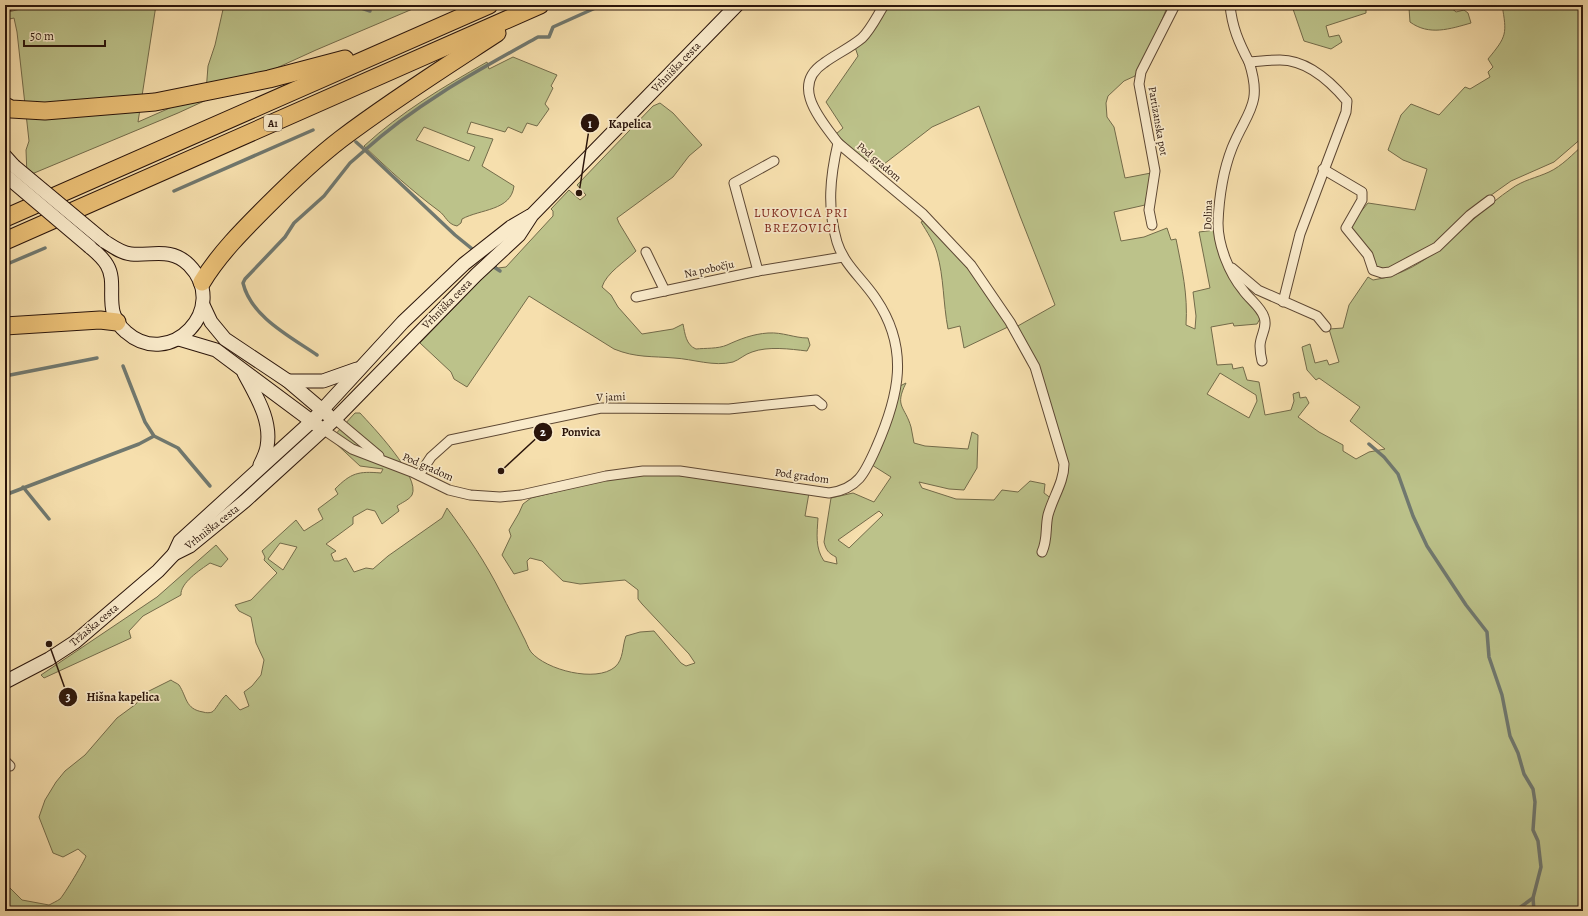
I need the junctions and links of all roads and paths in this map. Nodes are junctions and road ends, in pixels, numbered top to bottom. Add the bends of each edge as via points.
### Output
1 (11, 5) edge
2 (489, 5) edge
3 (540, 5) edge
4 (736, 5) edge
5 (884, 5) edge
6 (1175, 5) edge
7 (1230, 5) edge
8 (5, 6) edge
9 (412, 39) junction
10 (1249, 62) junction
11 (5, 98) edge
12 (5, 106) edge
13 (45, 111) junction
14 (838, 143) junction
15 (774, 162) dead end
16 (8, 166) edge
17 (1323, 169) junction
18 (1490, 200) dead end
19 (5, 218) edge
20 (1152, 225) dead end
21 (5, 241) edge
22 (504, 241) junction
23 (646, 252) dead end
24 (842, 257) junction
25 (1229, 264) junction
26 (758, 271) junction
27 (202, 282) junction
28 (665, 291) junction
29 (636, 297) dead end
30 (1283, 302) junction
31 (203, 305) junction
32 (117, 322) junction
33 (5, 326) edge
34 (1326, 327) dead end
35 (179, 339) junction
36 (1262, 361) dead end
37 (359, 369) junction
38 (242, 370) junction
39 (288, 381) junction
40 (822, 404) dead end
41 (322, 410) junction
42 (335, 419) junction
43 (312, 421) junction
44 (324, 430) junction
45 (384, 460) junction
46 (260, 467) junction
47 (419, 475) junction
48 (1042, 552) dead end
49 (174, 554) junction
50 (5, 682) edge

1 - 8 street
2 - 9 highway, A1
3 - 21 highway, A1
3 - 27 highway via 409,90 340,140 292,181 247,226 213,264
4 - 22 main road, Vrhniška cesta via 532,215 511,227
5 - 14 street, Pod gradom via 863,37 822,64 810,80 809,96 813,107
6 - 20 street, Partizanska pot via 1141,72 1139,84 1155,171 1149,210
7 - 10 street, Dolina via 1237,41
9 - 13 highway via 269,79 155,102
9 - 19 highway, A1
10 - 17 street via 1281,60 1300,63 1335,86 1347,101 1346,112
10 - 25 street, Dolina via 1255,97 1232,148 1219,206 1218,225
11 - 13 highway
12 - 13 highway via 11,109
14 - 24 street, Pod gradom via 831,172 830,198
14 - 48 street, Pod gradom via 923,214 971,265 1014,328 1035,367 1064,464 1063,476 1048,516 1046,543
15 - 26 street via 734,183
16 - 27 main road, bridge via 119,250 130,254 160,252 175,256 188,264
16 - 32 main road, bridge via 107,265 112,280 110,293
17 - 18 street via 1362,192 1362,200 1346,228 1368,255 1373,270 1382,273 1390,272 1437,247
17 - 30 street via 1300,234
22 - 37 main road, Vrhniška cesta via 464,264 403,322
22 - 42 main road, Vrhniška cesta via 476,275
23 - 28 street
24 - 26 street, Na pobočju
24 - 47 street, Pod gradom via 876,298 887,318 896,343 899,367 890,412 880,439 861,478 850,488 829,493 680,471 643,471 606,476 521,495 485,497 449,490
25 - 30 street via 1258,290
25 - 36 street, Dolina via 1235,279 1264,316 1265,327 1260,346
26 - 28 street, Na pobočju
27 - 31 main road
28 - 29 street, Na pobočju
30 - 34 street via 1317,316
31 - 35 main road via 198,319
31 - 39 main road via 225,339
32 - 33 highway via 100,320
32 - 35 main road via 138,340 151,344
35 - 38 main road via 216,350
37 - 39 main road via 323,381
37 - 41 main road, Vrhniška cesta
38 - 43 main road
38 - 46 main road via 262,407 267,423 267,447
39 - 41 main road
40 - 47 street, V jami via 816,400 729,409 601,408 450,440 431,457
41 - 42 main road
41 - 43 main road, Vrhniška cesta
42 - 44 main road, Vrhniška cesta
42 - 45 street
43 - 44 main road
43 - 46 main road, Vrhniška cesta
44 - 45 street via 352,449
44 - 49 main road, Vrhniška cesta via 239,506 190,546
45 - 47 street, Pod gradom
46 - 49 main road, Vrhniška cesta via 180,541
49 - 50 main road, Tržaška cesta via 158,571 75,642

